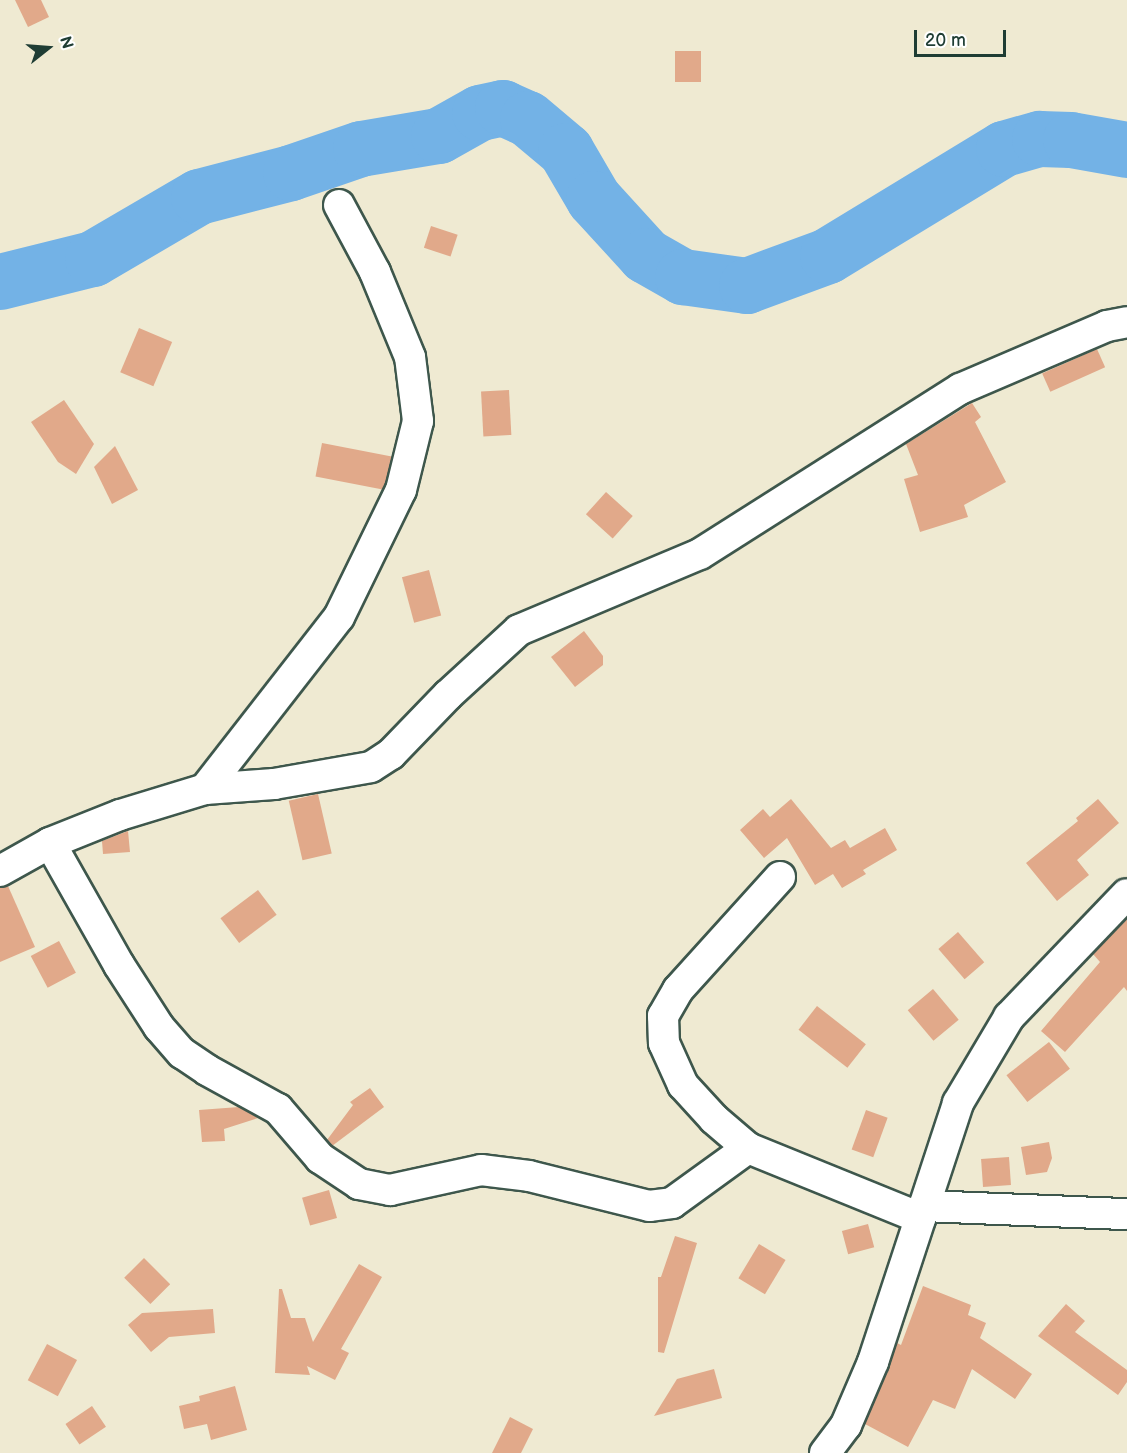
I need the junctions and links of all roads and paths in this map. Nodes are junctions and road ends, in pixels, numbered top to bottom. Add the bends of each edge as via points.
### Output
1 (339, 206) dead end
2 (1127, 322) edge
3 (205, 789) junction
4 (50, 843) junction
5 (0, 871) edge
6 (780, 877) dead end
7 (1127, 894) edge
8 (748, 1148) junction
9 (922, 1212) junction
10 (1127, 1214) edge
11 (825, 1453) edge

1 - 3 street via 375,272 410,357 418,422 401,490 339,617
2 - 3 street via 1107,326 960,389 700,554 519,630 447,695 391,754 371,767 274,784
3 - 4 street via 120,815
4 - 5 street
4 - 8 street via 119,965 159,1027 182,1053 278,1109 321,1158 359,1184 390,1190 481,1170 529,1176 649,1206 672,1203
6 - 8 street via 678,990 663,1016 664,1043 683,1085
7 - 9 street via 1009,1017 958,1103
8 - 9 street
9 - 10 street
9 - 11 street via 873,1362 846,1425

